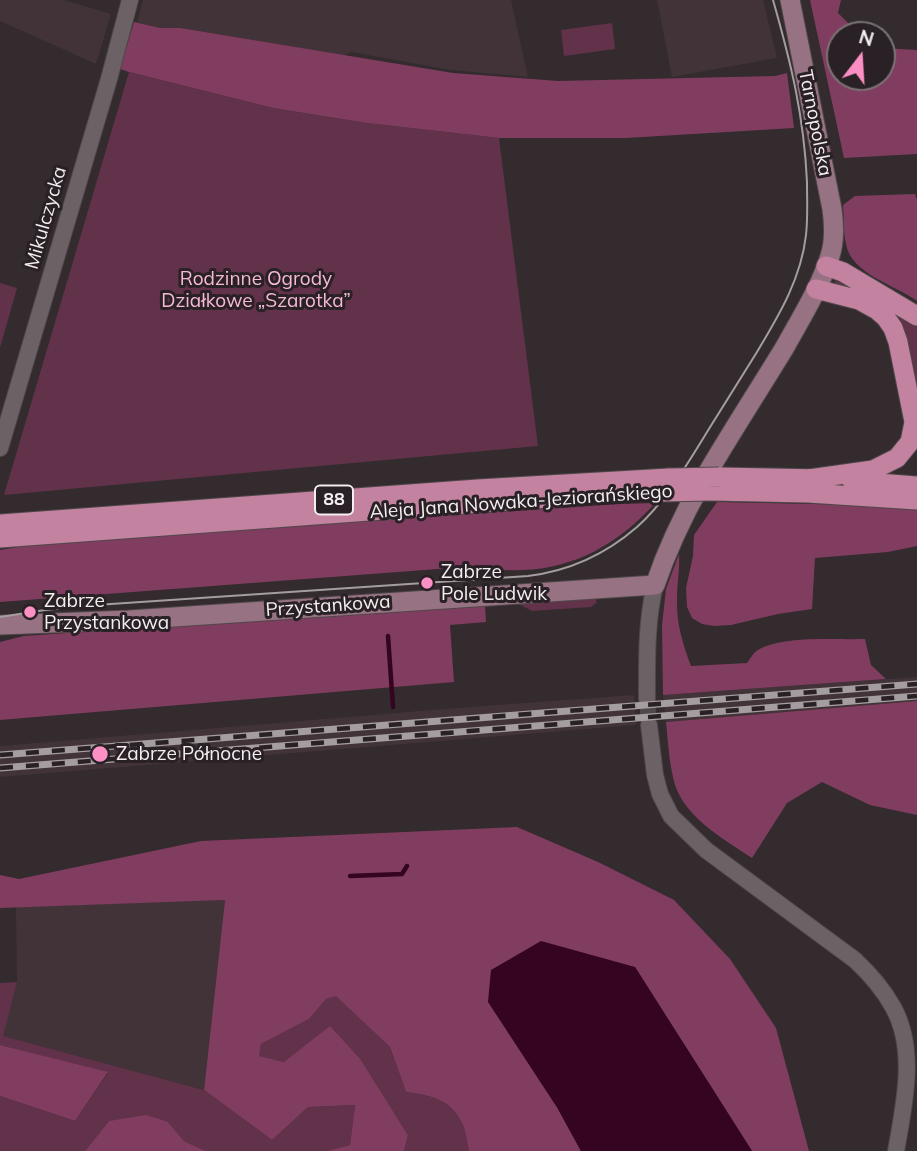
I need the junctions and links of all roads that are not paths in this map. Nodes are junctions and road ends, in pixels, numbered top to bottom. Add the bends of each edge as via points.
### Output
1 (130, 0) edge
2 (790, 0) edge
3 (829, 257) junction
4 (816, 289) junction
5 (917, 316) edge
6 (0, 448) edge
7 (809, 479) junction
8 (715, 484) junction
9 (665, 485) junction
10 (917, 486) edge
11 (917, 500) edge
12 (0, 524) edge
13 (0, 538) edge
14 (655, 585) junction
15 (0, 625) edge
16 (647, 699) tunnel mouth
17 (649, 725) tunnel mouth
18 (896, 1151) edge

1 - 6 street, Mikulczycka
2 - 3 main road, Tarnopolska via 832,209
3 - 4 main road
3 - 5 main road via 843,272
4 - 7 main road via 859,300 886,318 898,342 914,422 910,442 897,458 873,470
4 - 14 main road via 695,494
7 - 8 main road, Aleja Jana Nowaka-Jeziorańskiego / 88
7 - 10 main road, Aleja Jana Nowaka-Jeziorańskiego / 88
8 - 9 main road, Aleja Jana Nowaka-Jeziorańskiego / 88, bridge
8 - 11 main road, Aleja Jana Nowaka-Jeziorańskiego / 88
9 - 12 main road, Aleja Jana Nowaka-Jeziorańskiego / 88 via 478,489
9 - 13 main road, Aleja Jana Nowaka-Jeziorańskiego / 88 via 572,496
14 - 15 main road, Przystankowa
14 - 16 street via 647,633
17 - 18 street via 655,775 671,816 706,850 855,960 894,1008 907,1063

